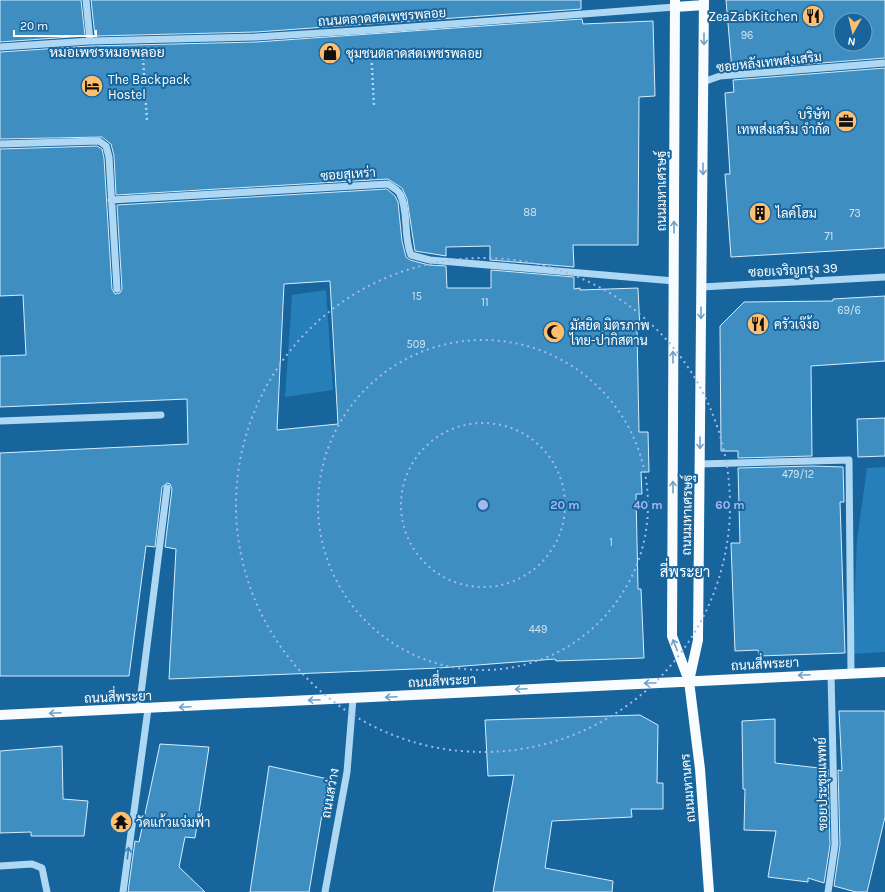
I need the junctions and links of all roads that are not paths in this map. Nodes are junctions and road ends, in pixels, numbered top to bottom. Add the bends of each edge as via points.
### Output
1 (86, 0) edge
2 (675, 3) edge
3 (704, 3) edge
4 (90, 41) junction
5 (0, 47) edge
6 (885, 63) edge
7 (703, 82) junction
8 (0, 144) edge
9 (111, 200) junction
10 (885, 277) edge
11 (674, 281) junction
12 (702, 287) junction
13 (117, 289) dead end
14 (161, 415) dead end
15 (0, 420) edge
16 (700, 464) junction
17 (167, 488) dead end
18 (885, 672) edge
19 (851, 673) junction
20 (831, 674) junction
21 (689, 681) junction
22 (353, 698) junction
23 (144, 709) junction
24 (0, 715) edge
25 (0, 866) edge
26 (47, 892) edge
27 (123, 892) edge
28 (325, 892) edge
29 (709, 892) edge
30 (828, 892) edge

1 - 4 street
2 - 3 main road
2 - 4 street, ถนนตลาดสดเพชรพลอย via 371,30 256,37
11 -> 2 main road, ถนนมหาเศรษฐ์
3 -> 7 main road, ถนนมหาเศรษฐ์
4 - 5 street, ถนนตลาดสดเพชรพลอย
6 - 7 street, ซอยหลังเทพส่งเสริม via 720,76
7 -> 12 main road, ถนนมหาเศรษฐ์
8 - 9 street via 99,141 106,146 109,157
9 - 11 street, ซอยสุเหร่า via 388,184 400,192 406,245 411,255 430,260
9 - 13 street
10 - 12 street, ซอยเจริญกรุง 39
21 -> 11 main road, ถนนมหาเศรษฐ์ via 672,636
12 -> 16 main road, ถนนมหาเศรษฐ์
14 - 15 street
16 - 19 street via 849,460
16 - 21 main road, ถนนมหาเศรษฐ์ via 698,640
17 - 23 street
18 - 19 main road, ถนนสี่พระยา
19 - 20 main road, ถนนสี่พระยา
20 -> 21 main road, ถนนสี่พระยา
20 - 30 street, ซอยประชุมแพทย์ via 835,845
21 -> 22 main road, ถนนสี่พระยา
21 - 29 main road, ถนนมหานคร via 700,769
22 -> 23 main road, ถนนสี่พระยา
22 - 28 street, ถนนสว่าง via 347,772
23 -> 24 main road, ถนนสี่พระยา
27 -> 23 street
25 - 26 street via 32,864 42,868

